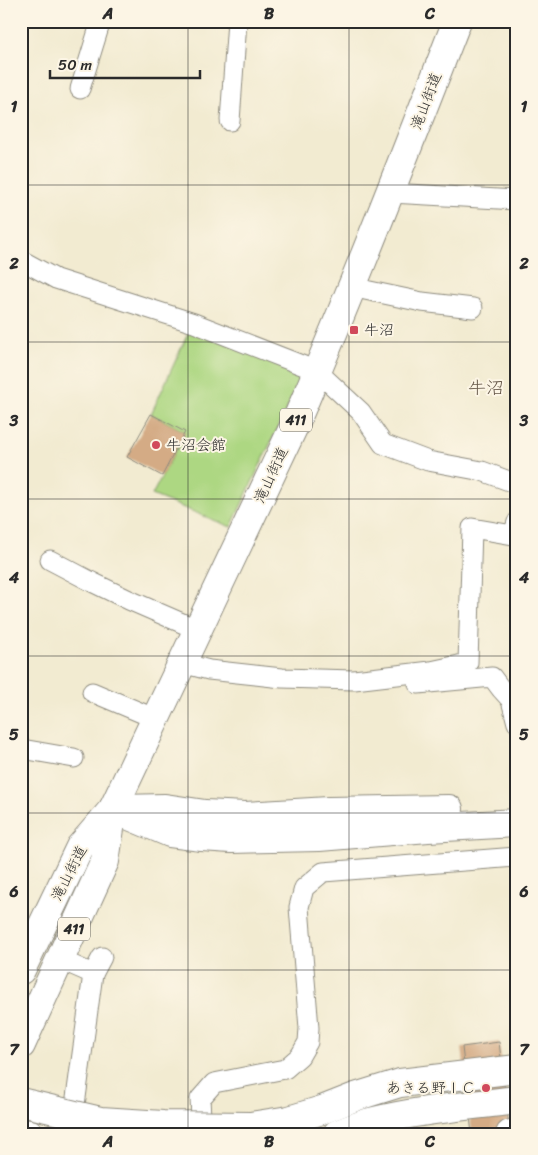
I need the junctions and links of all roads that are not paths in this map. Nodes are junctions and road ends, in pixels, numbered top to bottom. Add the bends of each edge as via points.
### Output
1 (101, 21) edge
2 (238, 21) edge
3 (456, 21) edge
4 (80, 89) dead end
5 (230, 121) dead end
6 (390, 193) junction
7 (517, 200) edge
8 (21, 260) edge
9 (353, 285) junction
10 (473, 308) dead end
11 (317, 372) junction
12 (517, 484) edge
13 (517, 522) edge
14 (50, 560) dead end
15 (198, 630) junction
16 (182, 662) junction
17 (354, 680) junction
18 (92, 692) dead end
19 (514, 699) edge
20 (156, 719) junction
21 (517, 723) edge
22 (21, 749) edge
23 (74, 758) dead end
24 (517, 806) edge
25 (113, 809) junction
26 (517, 823) edge
27 (517, 857) edge
28 (61, 960) junction
29 (21, 970) edge
30 (21, 1045) edge
31 (517, 1052) edge
32 (517, 1069) edge
33 (517, 1084) edge
34 (517, 1100) edge
35 (21, 1102) edge
36 (21, 1115) edge
37 (517, 1118) edge
38 (289, 1120) junction
39 (101, 1121) junction
40 (250, 1126) junction
41 (21, 1133) edge
42 (517, 1133) edge
43 (30, 1134) edge
44 (71, 1134) edge
45 (202, 1134) edge
46 (337, 1134) edge
47 (396, 1134) edge
48 (510, 1134) edge

1 - 4 street
2 - 5 street
3 - 6 highway, 滝山街道 / 411
6 - 7 street
6 - 9 highway, 滝山街道 / 411
8 - 11 street via 56,279 194,323
9 - 10 street via 422,302
9 - 11 highway, 滝山街道 / 411
11 - 12 street via 361,412 383,444 428,461 482,470
11 - 15 highway, 滝山街道 / 411
13 - 17 street via 513,535 472,528 468,662
14 - 15 street
15 - 16 highway, 滝山街道 / 411
16 - 17 street via 209,670 282,678
16 - 20 highway, 滝山街道 / 411
17 - 19 street via 373,688 492,676
18 - 20 street
19 - 21 street
20 - 25 highway, 滝山街道 / 411
22 - 23 street
24 - 25 highway via 245,816 165,808
25 - 26 highway via 170,833 232,839 319,837
25 - 28 highway, 滝山街道 / 411 via 106,861
25 - 29 highway, 滝山街道 / 411 via 80,847
27 - 45 street via 323,872 304,888 299,907 310,1028 308,1042 300,1056 285,1069 214,1083 200,1100
28 - 30 highway, 滝山街道 / 411
28 - 44 street via 97,966
31 - 38 highway via 376,1070
32 - 38 highway via 400,1082
33 - 40 highway via 402,1098 303,1121
34 - 46 highway via 396,1116
35 - 39 highway, bridge
36 - 39 highway, bridge
37 - 47 highway
38 - 40 highway
39 - 40 highway, bridge
41 - 43 highway
42 - 48 highway

